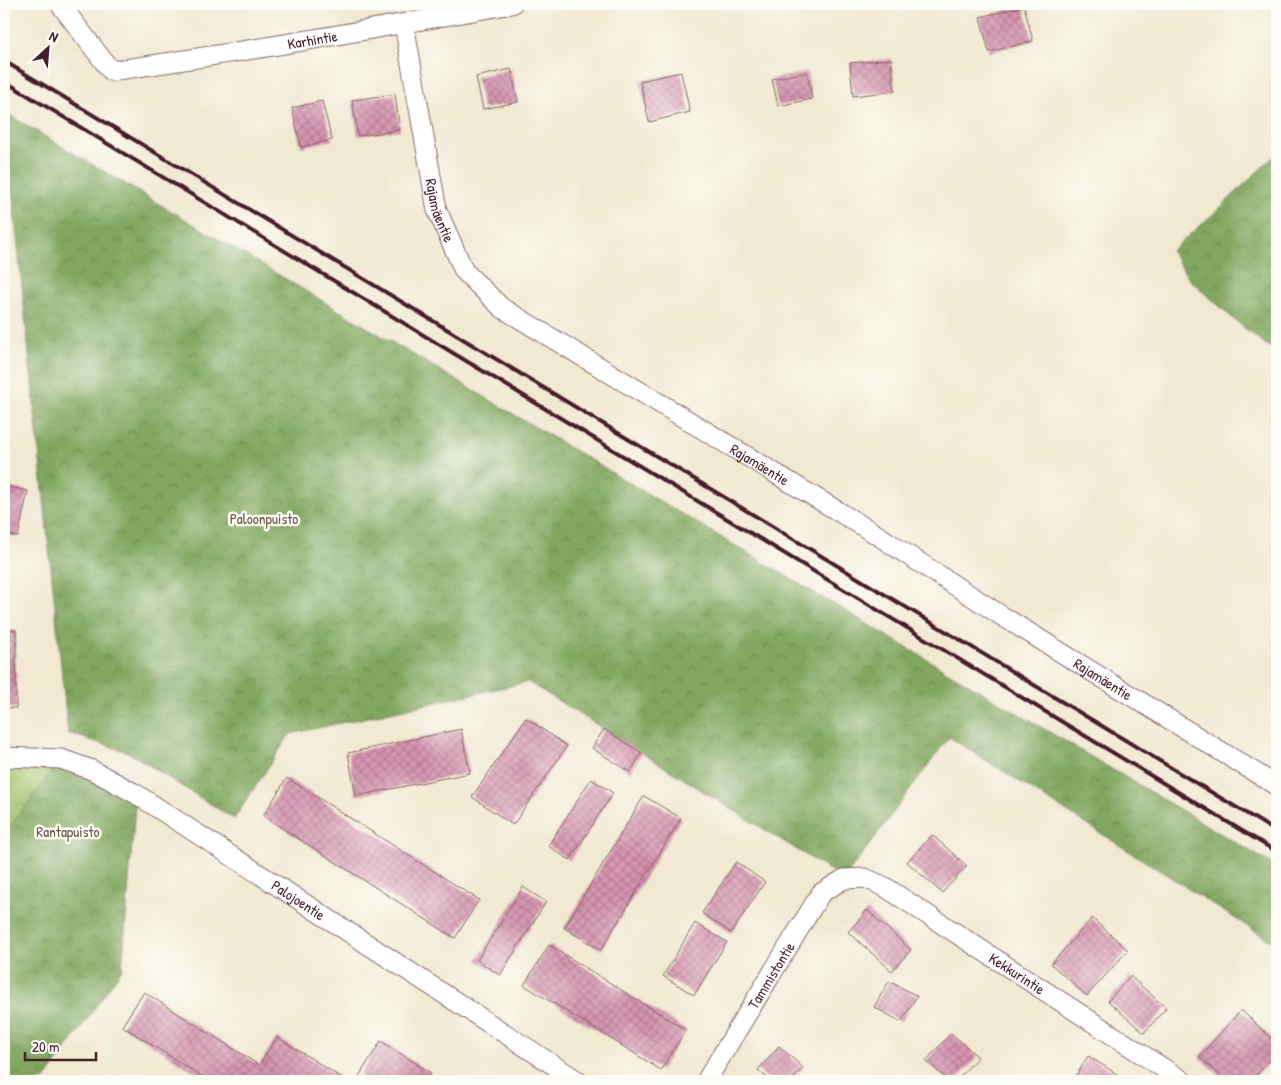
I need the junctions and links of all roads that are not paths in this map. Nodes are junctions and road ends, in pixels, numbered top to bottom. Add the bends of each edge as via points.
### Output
1 (60, 4) edge
2 (512, 4) edge
3 (404, 24) junction
4 (4, 757) edge
5 (1277, 786) edge
6 (844, 879) joint
7 (578, 1081) edge
8 (706, 1081) edge
9 (1183, 1081) edge

1 - 3 street, Karhintie via 111,71
2 - 3 street, Karhintie
3 - 5 street, Rajamäentie via 437,210 464,271 502,308 874,533
4 - 7 street, Palojoentie via 61,759 92,770 136,794
6 - 8 street, Tammistontie via 821,893
6 - 9 street, Kekkurintie via 865,878 885,887

